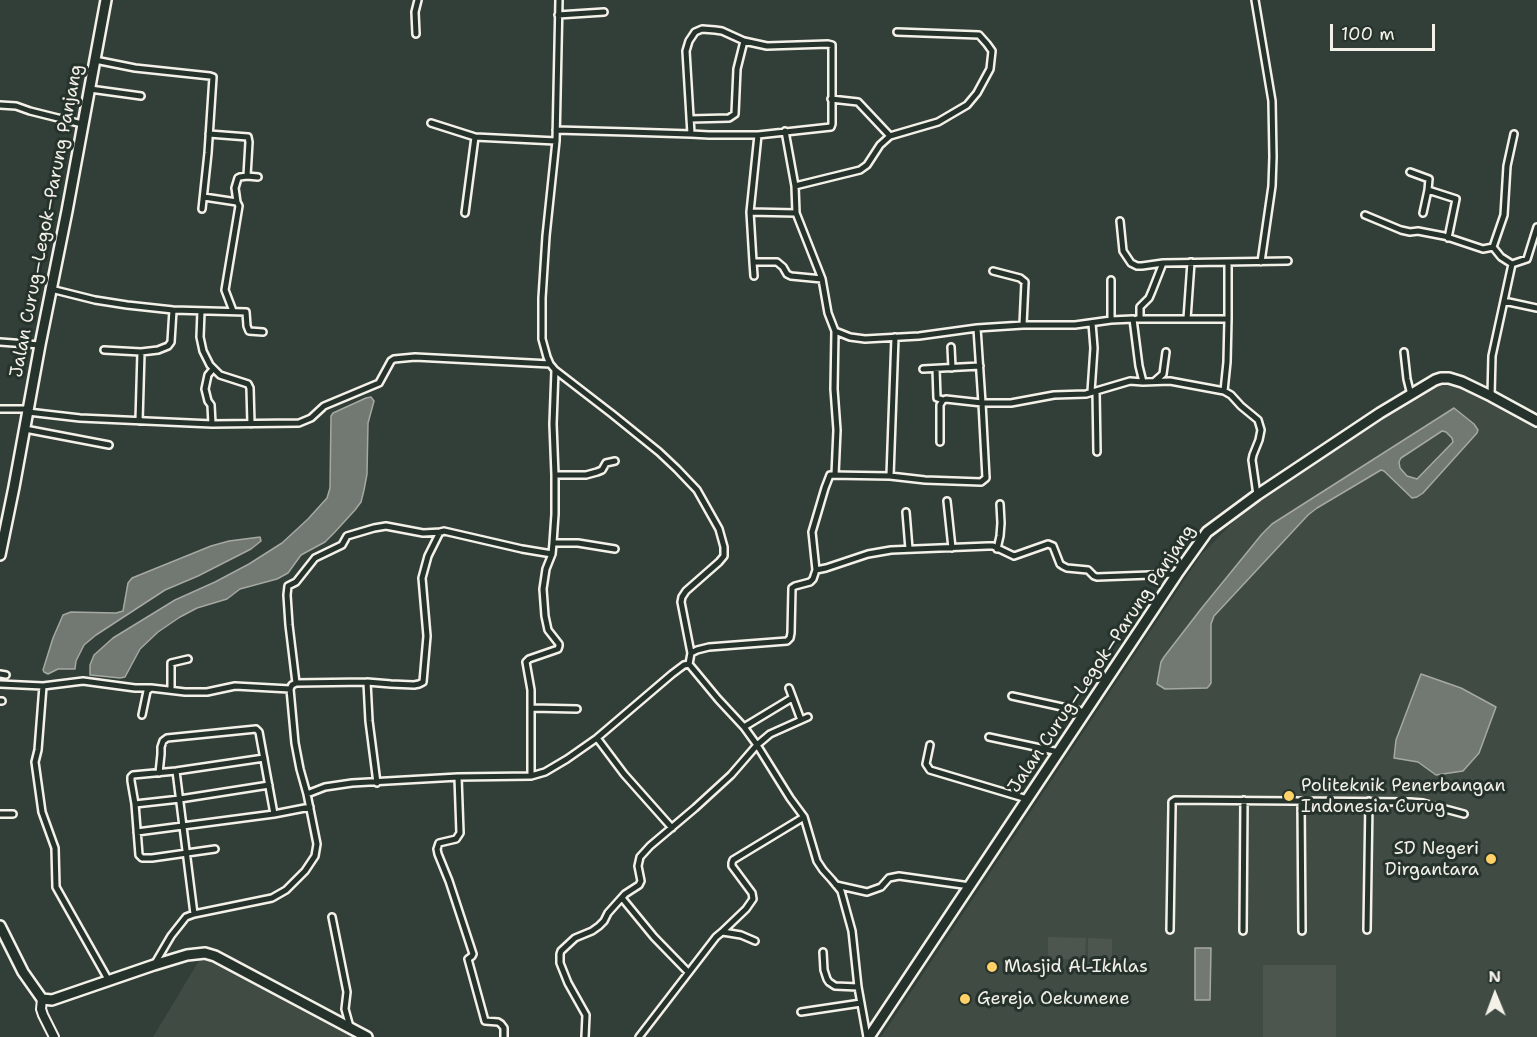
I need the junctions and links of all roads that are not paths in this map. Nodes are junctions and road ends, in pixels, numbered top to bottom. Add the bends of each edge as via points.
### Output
1 (106, 0) edge
2 (418, 0) edge
3 (559, 0) edge
4 (1256, 0) edge
5 (604, 12) dead end
6 (558, 15) junction
7 (897, 32) dead end
8 (416, 34) dead end
9 (744, 41) junction
10 (95, 60) junction
11 (90, 89) junction
12 (141, 96) dead end
13 (831, 99) junction
14 (0, 105) edge
15 (690, 119) junction
16 (431, 123) dead end
17 (82, 124) junction
18 (556, 130) junction
19 (785, 131) junction
20 (209, 134) junction
21 (691, 134) junction
22 (1514, 134) dead end
23 (758, 135) junction
24 (890, 136) junction
25 (475, 137) junction
26 (556, 141) junction
27 (1410, 172) dead end
28 (247, 176) junction
29 (258, 177) dead end
30 (795, 186) junction
31 (1428, 190) junction
32 (204, 197) junction
33 (237, 202) junction
34 (202, 209) dead end
35 (750, 212) junction
36 (465, 213) dead end
37 (796, 213) junction
38 (1423, 213) dead end
39 (1365, 215) dead end
40 (1120, 220) dead end
41 (1537, 227) edge
42 (1448, 238) junction
43 (1493, 247) junction
44 (1288, 261) dead end
45 (753, 262) junction
46 (1191, 262) junction
47 (1228, 262) junction
48 (1261, 262) junction
49 (1163, 263) junction
50 (1512, 264) junction
51 (993, 271) dead end
52 (754, 276) dead end
53 (822, 279) junction
54 (1111, 280) dead end
55 (51, 289) junction
56 (1504, 301) junction
57 (1537, 308) edge
58 (172, 310) junction
59 (201, 311) junction
60 (232, 311) junction
61 (1133, 319) junction
62 (1187, 319) junction
63 (1228, 319) junction
64 (1111, 320) junction
65 (1140, 320) junction
66 (1092, 323) junction
67 (1023, 325) junction
68 (977, 328) junction
69 (835, 331) junction
70 (263, 332) dead end
71 (895, 337) junction
72 (0, 342) edge
73 (40, 345) junction
74 (951, 347) dead end
75 (104, 350) dead end
76 (141, 352) junction
77 (1166, 352) dead end
78 (1404, 352) dead end
79 (550, 364) junction
80 (980, 366) junction
81 (952, 368) junction
82 (213, 369) junction
83 (923, 369) dead end
84 (936, 369) junction
85 (555, 370) junction
86 (1143, 382) junction
87 (1154, 382) junction
88 (1093, 391) junction
89 (1224, 391) junction
90 (1411, 395) junction
91 (1491, 396) junction
92 (943, 400) junction
93 (982, 403) junction
94 (0, 409) edge
95 (28, 411) junction
96 (139, 421) junction
97 (1537, 421) edge
98 (212, 424) junction
99 (251, 424) junction
100 (25, 429) junction
101 (940, 442) dead end
102 (109, 445) dead end
103 (1097, 452) dead end
104 (615, 461) dead end
105 (555, 475) junction
106 (835, 475) junction
107 (890, 476) junction
108 (1257, 495) junction
109 (947, 501) dead end
110 (1000, 504) dead end
111 (906, 512) dead end
112 (442, 531) junction
113 (554, 543) junction
114 (952, 548) junction
115 (615, 549) dead end
116 (909, 549) junction
117 (997, 549) junction
118 (552, 554) junction
119 (0, 555) edge
120 (816, 570) junction
121 (1177, 574) junction
122 (691, 653) junction
123 (188, 659) dead end
124 (690, 664) junction
125 (368, 682) junction
126 (296, 683) junction
127 (0, 684) edge
128 (43, 686) junction
129 (151, 688) junction
130 (789, 688) dead end
131 (291, 689) junction
132 (171, 690) junction
133 (1012, 696) dead end
134 (792, 698) junction
135 (532, 708) junction
136 (577, 709) dead end
137 (1085, 712) junction
138 (142, 715) dead end
139 (808, 717) dead end
140 (801, 720) junction
141 (744, 727) junction
142 (989, 736) dead end
143 (597, 738) junction
144 (757, 745) junction
145 (930, 745) dead end
146 (1059, 752) junction
147 (264, 758) junction
148 (176, 771) junction
149 (159, 773) junction
150 (531, 776) junction
151 (458, 777) junction
152 (377, 783) junction
153 (269, 785) junction
154 (307, 794) junction
155 (180, 799) junction
156 (1027, 799) junction
157 (1244, 800) junction
158 (1370, 801) junction
159 (1301, 802) junction
160 (135, 804) junction
161 (310, 807) junction
162 (0, 814) edge
163 (13, 814) dead end
164 (274, 814) junction
165 (1464, 814) dead end
166 (804, 817) junction
167 (183, 826) junction
168 (672, 828) junction
169 (137, 832) junction
170 (215, 849) dead end
171 (187, 854) junction
172 (836, 885) junction
173 (970, 886) junction
174 (622, 898) junction
175 (194, 914) junction
176 (332, 917) dead end
177 (0, 926) edge
178 (1170, 930) dead end
179 (1367, 930) dead end
180 (1243, 931) dead end
181 (1302, 931) dead end
182 (722, 932) junction
183 (755, 941) dead end
184 (823, 952) dead end
185 (154, 965) junction
186 (688, 972) junction
187 (109, 981) junction
188 (858, 987) junction
189 (42, 999) junction
190 (861, 1004) junction
191 (801, 1012) dead end
192 (350, 1027) junction
193 (54, 1037) edge
194 (367, 1037) edge
195 (504, 1037) edge
196 (585, 1037) edge
197 (639, 1037) edge
198 (868, 1037) edge

1 - 10 main road, Jalan Curug–Legok–Parung Panjang
2 - 8 street
3 - 6 street
4 - 48 street via 1272,101 1272,186
5 - 6 street
6 - 18 street
7 - 24 street via 977,34 992,51 985,80 967,105 938,122
9 - 13 street via 767,46 832,45
9 - 15 street via 737,69 735,114 729,118
9 - 15 street via 715,30 699,30 691,36 686,51
10 - 11 main road, Jalan Curug–Legok–Parung Panjang
10 - 20 street via 213,77
11 - 12 street
11 - 17 main road, Jalan Curug–Legok–Parung Panjang
13 - 19 street via 831,127
13 - 24 street via 856,100
14 - 17 street
15 - 21 street
16 - 25 street
17 - 55 main road, Jalan Curug–Legok–Parung Panjang
18 - 21 street
18 - 26 street
19 - 23 street
19 - 30 street
20 - 28 street via 248,137
20 - 32 street
21 - 23 street
22 - 43 street via 1507,166 1504,215
23 - 35 street
24 - 30 street via 860,170
25 - 26 street
25 - 36 street
26 - 79 street via 542,298 542,339
27 - 31 street via 1429,180
28 - 29 street
28 - 33 street via 236,183
30 - 37 street
31 - 38 street
31 - 42 street via 1456,200
32 - 33 street
32 - 34 street
33 - 60 street via 225,290
35 - 37 street
35 - 45 street
37 - 53 street
39 - 42 street via 1401,230
40 - 49 street via 1123,251 1131,263
41 - 50 street via 1527,259
42 - 43 street via 1483,249
43 - 50 street
44 - 48 street
45 - 52 street
45 - 53 street via 777,262 791,276
46 - 47 street
46 - 49 street
46 - 62 street
47 - 48 street
47 - 63 street
49 - 65 street via 1149,298 1140,307
50 - 56 street
51 - 67 street via 1025,282
53 - 69 street
54 - 64 street
55 - 58 street via 106,302
55 - 73 main road, Jalan Curug–Legok–Parung Panjang
56 - 57 street
56 - 91 street via 1492,356
58 - 59 street
58 - 76 street via 170,345
59 - 60 street
59 - 82 street via 201,344
60 - 70 street via 246,312 249,331
61 - 64 street
61 - 65 street
61 - 86 street
62 - 63 street
62 - 65 street
63 - 89 street
64 - 66 street
66 - 67 street
66 - 88 street
67 - 68 street
68 - 71 street
68 - 80 street
69 - 71 street via 865,339
69 - 106 street
71 - 107 street
72 - 73 street
73 - 95 main road, Jalan Curug–Legok–Parung Panjang
74 - 81 street
75 - 76 street
76 - 96 street
77 - 87 street via 1163,374
78 - 90 street
79 - 85 street
79 - 99 street via 394,359 379,382 324,406 304,422
80 - 81 street
80 - 93 street
81 - 84 street
82 - 98 street via 205,388
82 - 99 street via 248,384
83 - 84 street
84 - 92 street via 937,398
85 - 105 street
85 - 122 street via 676,469 697,490 719,529 724,556 682,597
86 - 87 street
86 - 88 street via 1130,381
87 - 89 street via 1170,381
88 - 93 street via 1011,403
88 - 103 street
89 - 108 street via 1261,425 1252,460
90 - 91 main road, Jalan Curug–Legok–Parung Panjang via 1445,378
90 - 108 main road, Jalan Curug–Legok–Parung Panjang
91 - 97 main road, Jalan Curug–Legok–Parung Panjang
92 - 93 street
92 - 101 street
93 - 107 street via 985,480 975,483
94 - 95 street
95 - 96 street
95 - 100 main road, Jalan Curug–Legok–Parung Panjang
96 - 98 street
98 - 99 street
100 - 102 street
100 - 119 main road, Jalan Curug–Legok–Parung Panjang
104 - 105 street via 586,475
105 - 113 street
106 - 107 street
106 - 120 street via 828,478 812,532
108 - 121 main road, Jalan Curug–Legok–Parung Panjang via 1207,532
109 - 114 street
110 - 117 street
111 - 116 street
112 - 118 street
112 - 125 street via 428,556 422,578 427,636 423,682
112 - 126 street via 423,533 386,526 348,536 342,545 315,558 288,586
113 - 115 street
113 - 118 street
114 - 116 street
114 - 117 street
116 - 120 street via 868,554
117 - 121 street via 1014,556 1051,544 1060,564 1088,570 1097,577
118 - 135 street via 543,589 548,630 559,646 526,662
120 - 122 street via 810,582 792,588 791,636 787,641 709,647
121 - 137 main road, Jalan Curug–Legok–Parung Panjang
122 - 124 street
123 - 132 street via 171,663
124 - 141 street
124 - 143 street via 672,674
125 - 126 street
125 - 152 street
126 - 131 street
127 - 128 street
128 - 129 street via 83,681
128 - 187 street via 35,762 42,812 55,848 56,887
129 - 132 street
129 - 138 street
130 - 134 street
131 - 132 street via 235,686 207,692
131 - 154 street via 295,743
133 - 137 street
134 - 140 street
134 - 141 street
135 - 136 street
135 - 150 street
137 - 146 main road, Jalan Curug–Legok–Parung Panjang
139 - 140 street
140 - 144 street via 770,734
141 - 144 street
142 - 146 street
143 - 150 street via 545,772
143 - 168 street
144 - 166 street
144 - 168 street via 731,775
145 - 156 street via 926,764 930,770
146 - 156 main road, Jalan Curug–Legok–Parung Panjang
147 - 148 street
147 - 149 street via 259,732 254,728 172,737 163,741
147 - 153 street
148 - 149 street
148 - 155 street
149 - 160 street via 131,777
150 - 151 street
151 - 152 street
151 - 195 street via 460,833 456,839 439,843 437,849 473,954 468,958 485,1021 501,1024
152 - 154 street via 325,787
153 - 155 street
153 - 164 street
154 - 161 street
155 - 160 street
155 - 167 street
156 - 173 main road, Jalan Curug–Legok–Parung Panjang
157 - 159 street
157 - 178 street via 1172,802
157 - 180 street
158 - 159 street
158 - 165 street via 1424,803
158 - 179 street
159 - 181 street
160 - 169 street
161 - 164 street
161 - 175 street via 316,852 296,880 272,898
162 - 163 street
164 - 167 street
166 - 172 street via 817,861
166 - 182 street via 734,860 732,866 753,899
167 - 169 street
167 - 171 street
168 - 174 street via 640,857 641,883
169 - 171 street via 142,858
170 - 171 street
171 - 175 street
172 - 173 street via 867,892 899,876
172 - 188 street via 850,925
173 - 198 main road, Jalan Curug–Legok–Parung Panjang
174 - 186 street
174 - 196 street via 599,926 575,938 560,954 568,983 586,1015
175 - 185 street via 184,919
176 - 192 street
177 - 189 main road via 23,972
182 - 183 street
182 - 186 street
184 - 188 street via 829,982
185 - 187 main road
185 - 192 main road via 199,953 210,954
186 - 197 street
187 - 189 main road via 52,1000
188 - 190 street
189 - 193 street via 41,1009
190 - 191 street
190 - 198 street
192 - 194 main road

